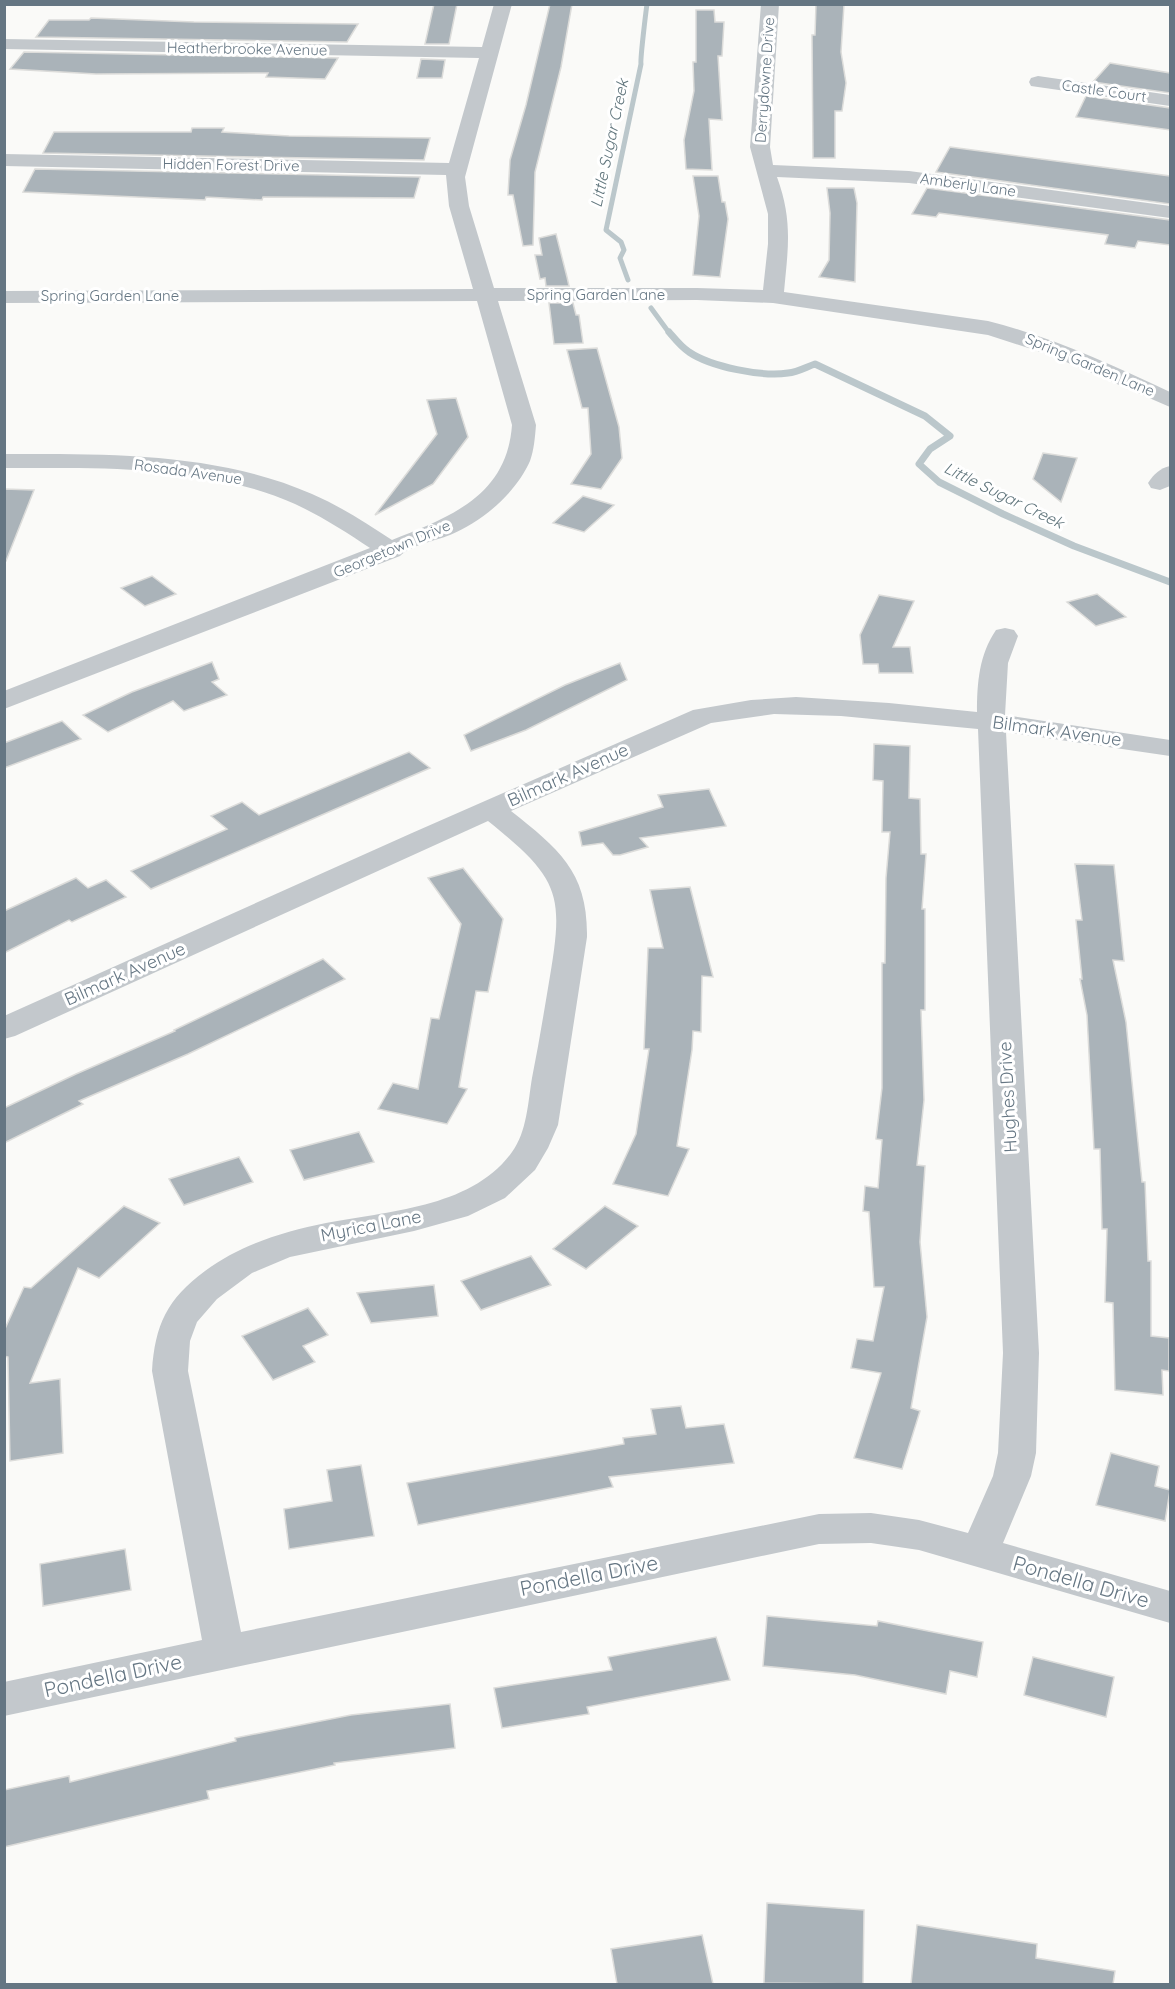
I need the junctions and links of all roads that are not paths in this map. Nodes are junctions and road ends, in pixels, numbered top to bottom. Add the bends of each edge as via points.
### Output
1 (503, 4) edge
2 (770, 4) edge
3 (4, 44) edge
4 (489, 53) junction
5 (1038, 82) dead end
6 (1170, 101) edge
7 (4, 160) edge
8 (457, 169) junction
9 (765, 171) junction
10 (1170, 212) edge
11 (485, 295) junction
12 (4, 297) edge
13 (773, 297) junction
14 (1170, 400) edge
15 (4, 460) edge
16 (391, 551) junction
17 (1005, 636) dead end
18 (4, 701) edge
19 (993, 722) junction
20 (1170, 748) edge
21 (492, 810) junction
22 (4, 1029) edge
23 (979, 1553) junction
24 (1170, 1607) edge
25 (225, 1652) junction
26 (4, 1699) edge

1 - 4 street, Georgetown Drive
2 - 9 street, Derrydowne Drive via 760,147
3 - 4 street, Heatherbrooke Avenue
4 - 8 street, Georgetown Drive
5 - 6 street, Castle Court
7 - 8 street, Hidden Forest Drive
8 - 11 street, Georgetown Drive via 459,206
9 - 10 street, Amberly Lane via 909,177
9 - 13 street, Derrydowne Drive via 778,216
11 - 12 street, Spring Garden Lane
11 - 13 street, Spring Garden Lane
11 - 16 street, Georgetown Drive via 524,425 518,464 497,492 475,511
13 - 14 street, Spring Garden Lane via 1020,335
15 - 16 street, Rosada Avenue via 144,463 211,472 300,498
16 - 18 street, Georgetown Drive
17 - 19 street, Hughes Drive via 993,668
19 - 20 street, Bilmark Avenue
19 - 21 street, Bilmark Avenue via 806,705 737,708 687,722
19 - 23 street, Hughes Drive via 1021,1353 1017,1453 1012,1476
21 - 22 street, Bilmark Avenue
21 - 25 street, Myrica Lane via 550,859 565,883 572,906 572,937 541,1125 531,1151 498,1186 446,1211 293,1242 242,1261 214,1280 192,1302 176,1329 170,1371
23 - 24 street, Pondella Drive
23 - 25 street, Pondella Drive via 919,1535 871,1528 819,1529
25 - 26 street, Pondella Drive

